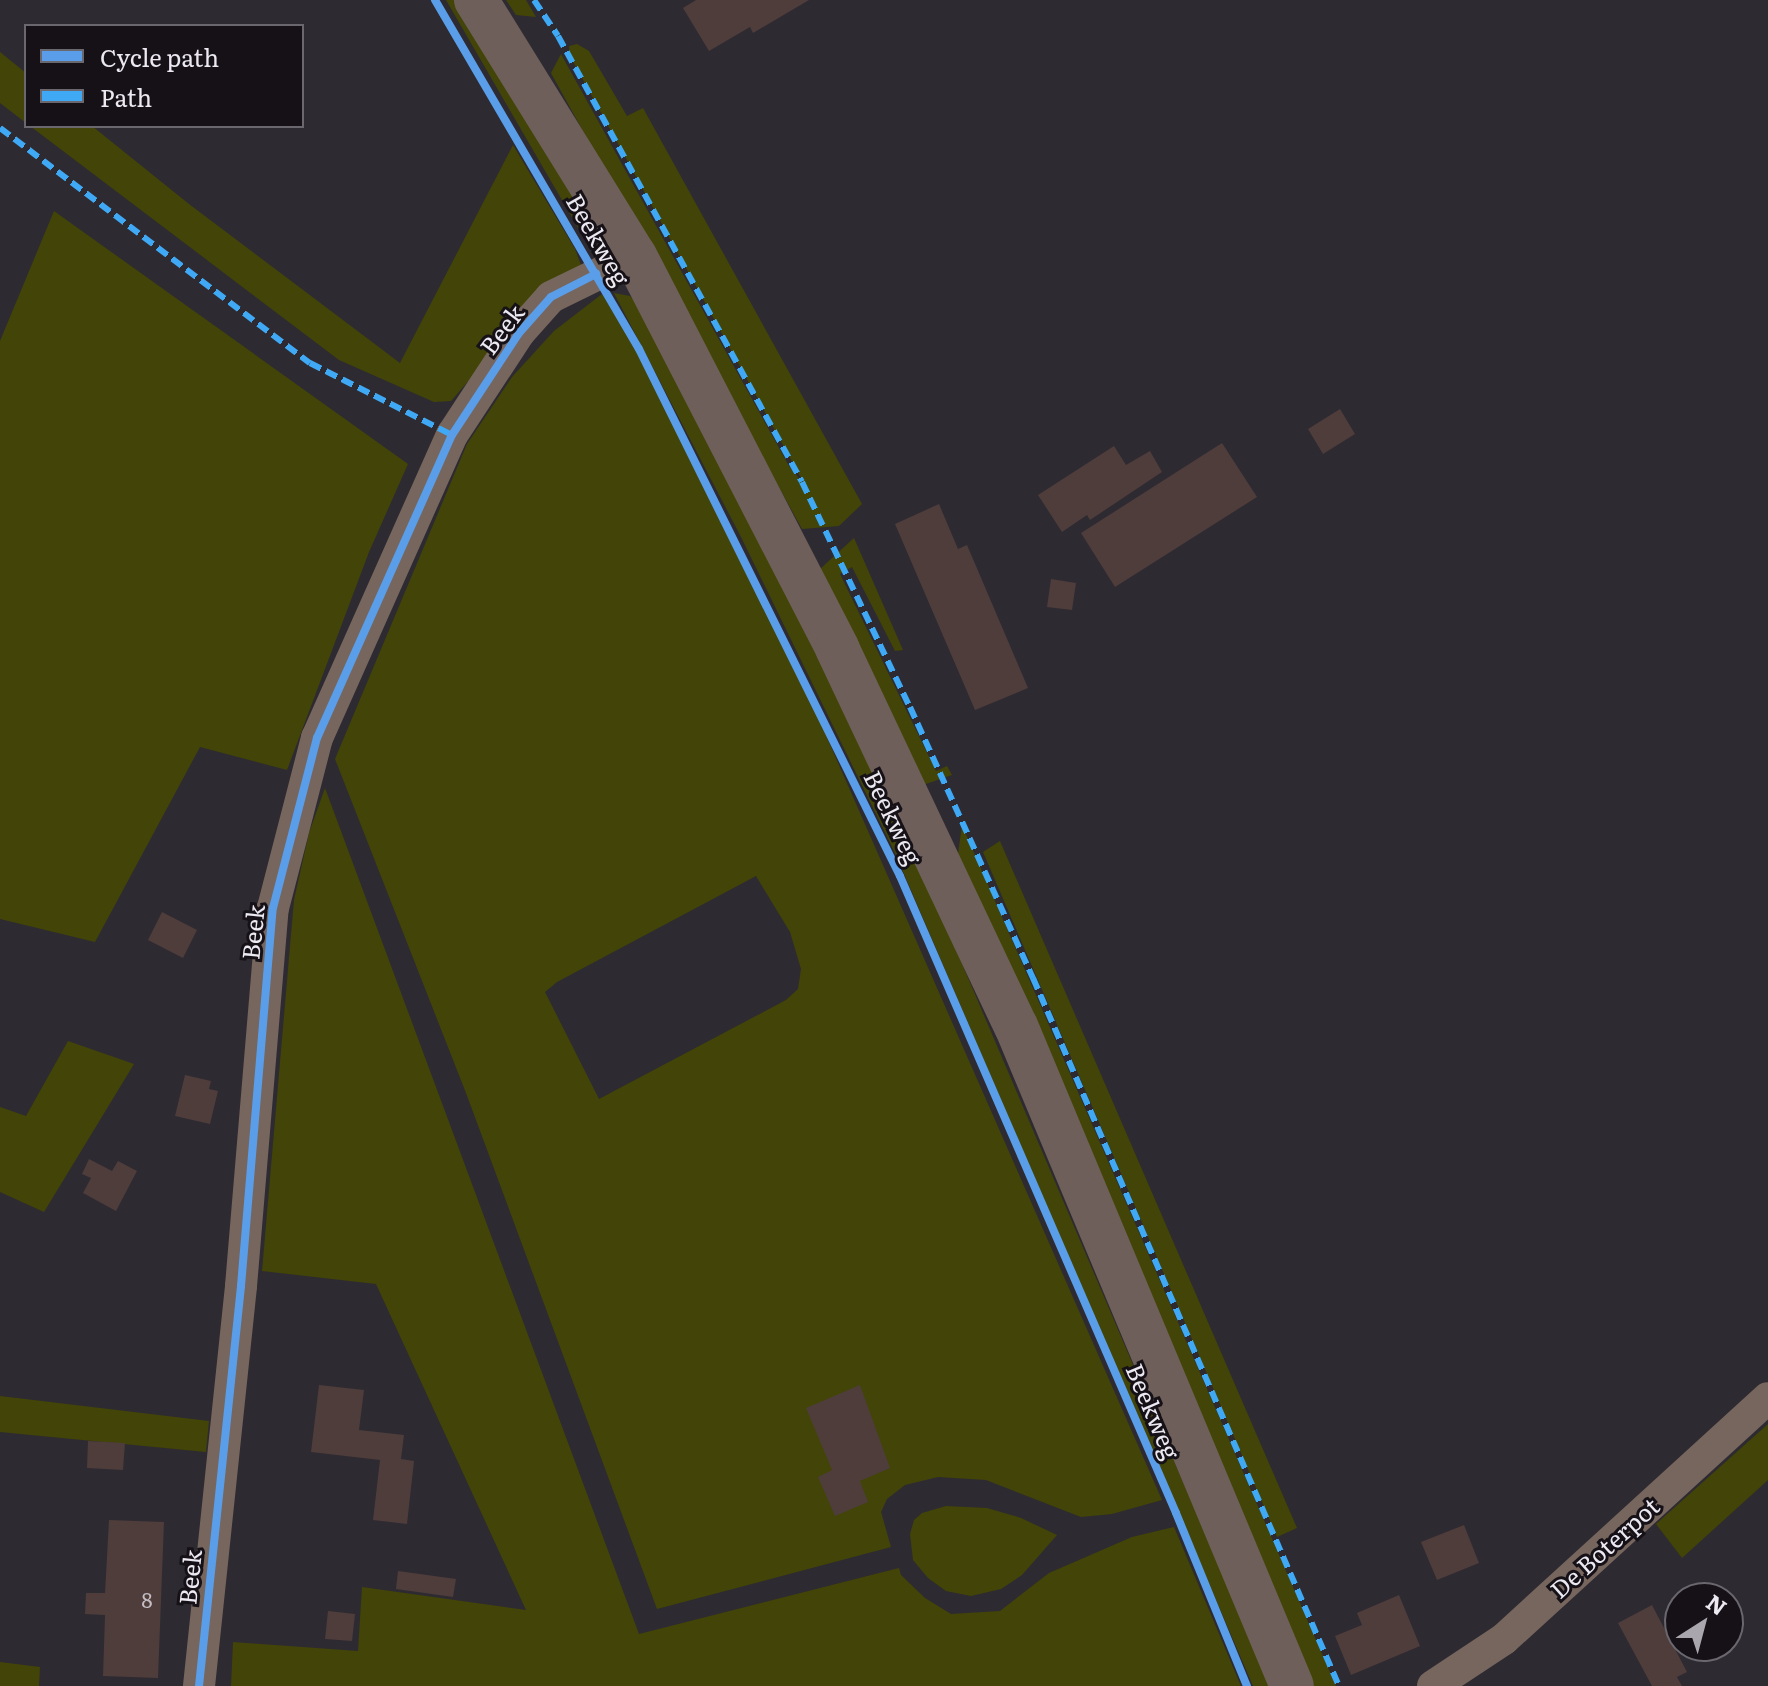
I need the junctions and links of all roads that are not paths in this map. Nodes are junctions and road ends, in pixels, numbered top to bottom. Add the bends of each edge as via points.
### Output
1 (476, 0) edge
2 (635, 256) junction
3 (1768, 1398) edge
4 (199, 1686) edge
5 (1292, 1686) edge
6 (1433, 1686) edge

1 - 2 main road, Beekweg
2 - 4 street, Beek via 551,297 519,333 452,435 317,738 273,908
2 - 5 main road, Beekweg via 837,648 1016,1026
3 - 6 street, De Boterpot via 1504,1639

